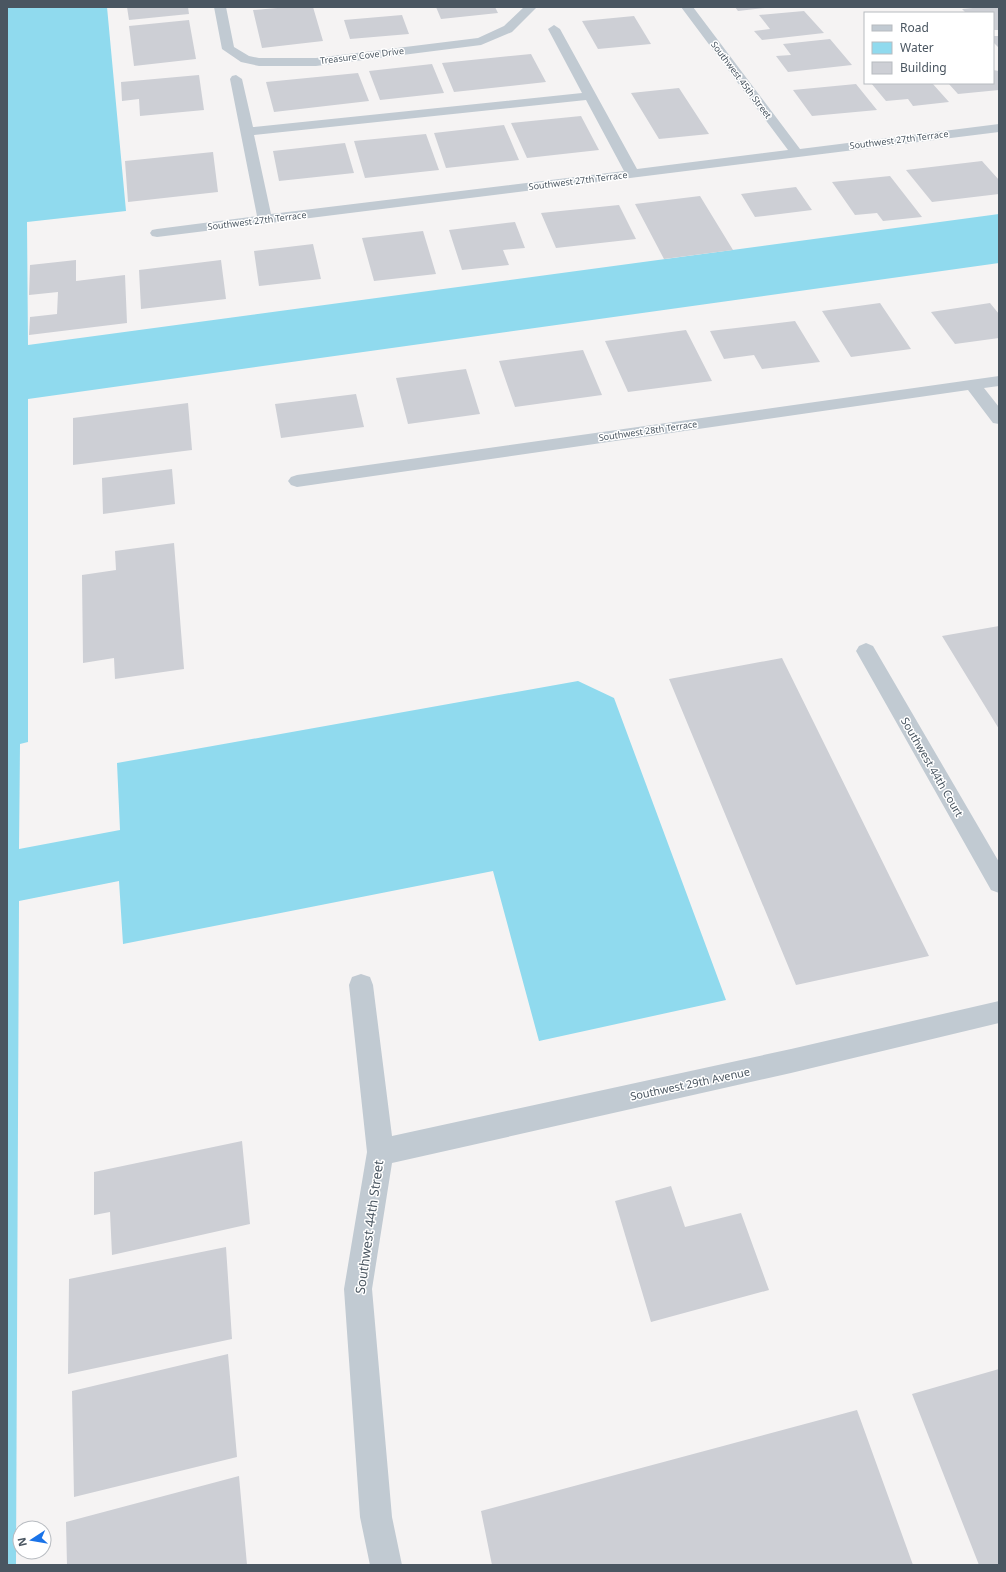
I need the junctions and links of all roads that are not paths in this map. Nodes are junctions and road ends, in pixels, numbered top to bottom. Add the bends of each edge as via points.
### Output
1 (220, 7) edge
2 (531, 7) edge
3 (686, 7) edge
4 (554, 29) dead end
5 (236, 79) dead end
6 (590, 96) junction
7 (999, 128) edge
8 (246, 132) junction
9 (796, 152) junction
10 (633, 174) junction
11 (265, 220) junction
12 (157, 233) dead end
13 (999, 381) edge
14 (973, 385) junction
15 (999, 419) edge
16 (297, 481) dead end
17 (866, 651) dead end
18 (999, 882) edge
19 (361, 985) dead end
20 (999, 1012) edge
21 (380, 1152) junction
22 (386, 1565) edge

1 - 2 street, Treasure Cove Drive via 228,49 245,59 259,62 316,62 481,41 508,29
3 - 9 street, Southwest 45th Street
4 - 6 street
5 - 8 street
6 - 8 street
6 - 10 street
7 - 9 street, Southwest 27th Terrace
8 - 11 street
9 - 10 street, Southwest 27th Terrace
10 - 11 street, Southwest 27th Terrace
11 - 12 street, Southwest 27th Terrace
13 - 14 street, Southwest 28th Terrace
14 - 15 street
14 - 16 street, Southwest 28th Terrace
17 - 18 street, Southwest 44th Court
19 - 21 street, Southwest 44th Street
20 - 21 street, Southwest 29th Avenue
21 - 22 street, Southwest 44th Street via 358,1289 376,1517

